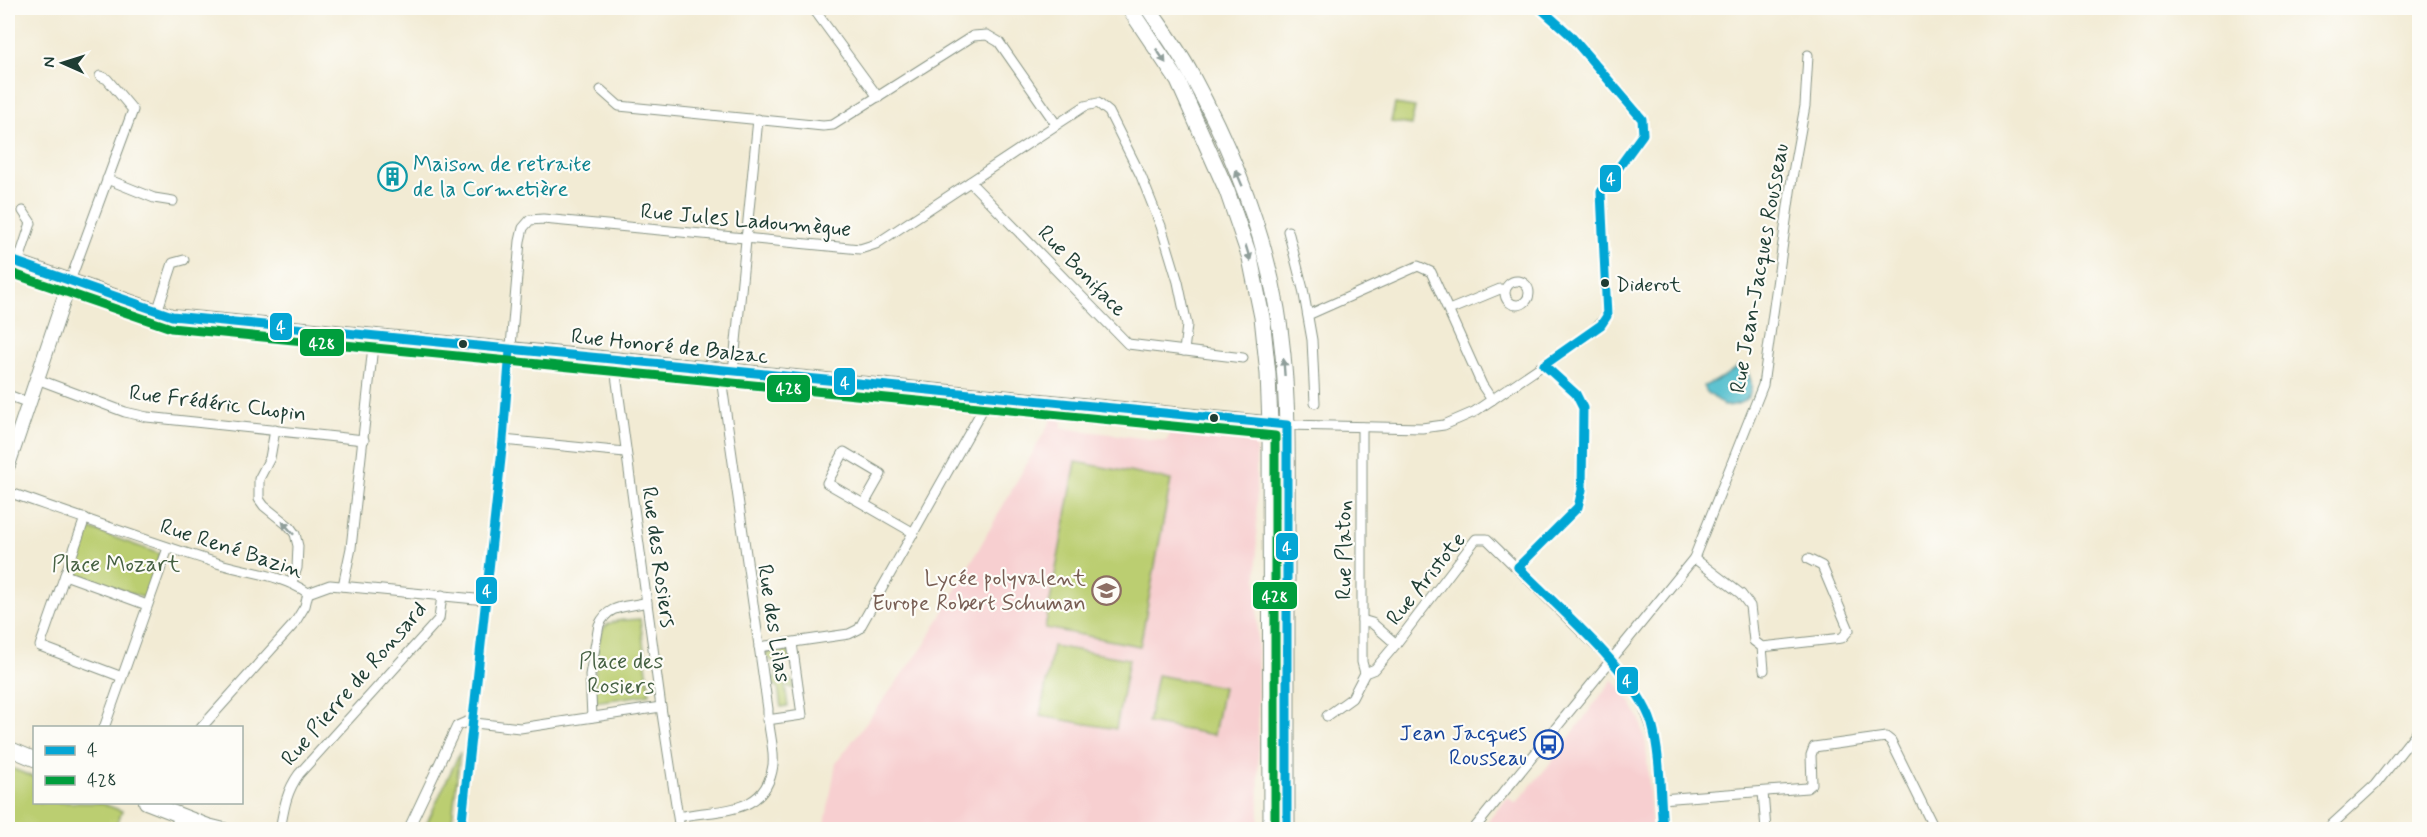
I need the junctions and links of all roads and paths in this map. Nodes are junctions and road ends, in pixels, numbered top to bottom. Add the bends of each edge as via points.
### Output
1 (813, 8) edge
2 (1129, 8) edge
3 (1148, 8) edge
4 (1540, 8) edge
5 (1808, 56) dead end
6 (100, 76) dead end
7 (601, 90) dead end
8 (878, 97) junction
9 (758, 119) junction
10 (1056, 124) junction
11 (107, 179) junction
12 (970, 182) junction
13 (173, 201) dead end
14 (23, 212) dead end
15 (1288, 231) dead end
16 (746, 240) junction
17 (184, 260) dead end
18 (13, 261) edge
19 (70, 281) junction
20 (1505, 290) dead end
21 (1449, 310) junction
22 (156, 312) junction
23 (1308, 315) junction
24 (374, 337) junction
25 (510, 350) junction
26 (1184, 351) junction
27 (1244, 358) dead end
28 (614, 360) junction
29 (1544, 365) junction
30 (727, 371) junction
31 (37, 379) junction
32 (8, 395) edge
33 (989, 398) junction
34 (1492, 400) junction
35 (29, 403) junction
36 (1315, 404) dead end
37 (1270, 424) junction
38 (1287, 425) junction
39 (1362, 427) junction
40 (275, 430) junction
41 (364, 440) junction
42 (503, 440) junction
43 (625, 452) junction
44 (8, 465) edge
45 (8, 492) edge
46 (864, 504) junction
47 (85, 519) junction
48 (914, 533) junction
49 (168, 548) junction
50 (1694, 558) junction
51 (1808, 559) dead end
52 (1518, 567) junction
53 (65, 574) junction
54 (292, 582) junction
55 (343, 585) junction
56 (308, 593) junction
57 (442, 595) junction
58 (486, 600) junction
59 (647, 602) junction
60 (147, 605) junction
61 (1362, 620) junction
62 (792, 643) junction
63 (1396, 644) junction
64 (759, 647) junction
65 (1762, 647) junction
66 (1610, 660) junction
67 (1764, 670) dead end
68 (1365, 673) junction
69 (122, 677) junction
70 (661, 707) junction
71 (1328, 716) dead end
72 (592, 717) junction
73 (767, 720) junction
74 (473, 723) junction
75 (105, 726) edge
76 (203, 726) edge
77 (2420, 728) edge
78 (8, 748) edge
79 (33, 759) edge
80 (1763, 792) junction
81 (1661, 799) junction
82 (151, 804) edge
83 (179, 816) junction
84 (679, 817) junction
85 (210, 828) edge
86 (174, 830) edge
87 (224, 830) edge
88 (280, 830) edge
89 (408, 830) edge
90 (461, 830) edge
91 (680, 830) edge
92 (1271, 830) edge
93 (1287, 830) edge
94 (1473, 830) edge
95 (1663, 830) edge
96 (1766, 830) edge
97 (1931, 830) edge
98 (2326, 830) edge

1 - 8 street
2 -> 37 main road via 1178,81 1227,191 1250,258 1262,317
38 -> 3 main road via 1277,308 1245,192 1192,75
4 - 29 street via 1569,34 1644,125 1643,134 1601,192 1608,316
5 - 50 street, Rue Jean-Jacques Rousseau via 1805,106 1762,385
6 - 11 street via 133,110
7 - 9 street via 619,106
8 - 9 street via 833,125
8 - 10 street via 973,36 987,35 999,42
9 - 16 street, Rue des Lilas
10 - 12 street, Rue Jules Ladoumègue
10 - 26 street, Rue Jules Ladoumègue via 1085,106 1098,103 1109,112 1141,176 1178,282 1187,324
11 - 13 street via 154,198
11 - 19 street
12 - 16 street, Rue Jules Ladoumègue via 876,244 860,249
12 - 26 street, Rue Boniface via 1128,344
14 - 18 street via 31,223
15 - 23 street
16 - 25 street, Rue Jules Ladoumègue via 530,220 520,241
16 - 30 street, Rue des Lilas
17 - 22 street via 173,263
18 - 19 street, Rue Honoré de Balzac
19 - 22 street, Rue Honoré de Balzac
19 - 31 street
20 - 21 street
21 - 23 street via 1431,272 1419,267
21 - 34 street
22 - 24 street, Rue Honoré de Balzac
23 - 36 street
24 - 25 street, Rue Honoré de Balzac
24 - 41 street
25 - 28 street, Rue Honoré de Balzac
25 - 42 street
26 - 27 street, Rue Boniface
28 - 30 street, Rue Honoré de Balzac
28 - 43 street, Rue des Rosiers
29 - 34 street
29 - 52 street via 1576,394 1583,408 1582,490 1578,507
30 - 33 street, Rue Honoré de Balzac
30 - 64 street, Rue des Lilas
31 - 35 street
31 - 40 street, Rue Frédéric Chopin via 147,417
32 - 35 street
33 - 37 street, Rue Honoré de Balzac
33 - 48 street
34 - 39 street via 1444,425
35 - 44 street
37 - 38 street, Rue Honoré de Balzac
37 - 92 main road
38 - 39 street
38 - 93 main road
39 - 61 street, Rue Platon
40 - 41 street, Rue Frédéric Chopin
54 -> 40 street via 298,546 295,534 259,499 260,479 270,458
41 - 55 street
42 - 43 street
42 - 58 street
43 - 59 street, Rue des Rosiers
45 - 47 street, Rue René Bazin
46 - 46 street via 827,483 844,452 881,474
46 - 48 street
47 - 49 street, Rue René Bazin
47 - 53 street
48 - 62 street via 859,629
49 - 54 street, Rue René Bazin
49 - 60 street
50 - 65 street via 1741,594 1750,606 1754,641
50 - 66 street, Rue Jean-Jacques Rousseau
51 - 65 street via 1822,566 1849,630 1842,638
52 - 63 street, Rue Aristote via 1487,539 1476,539
52 - 66 street, Rue Aristote
53 - 60 street
53 - 69 street via 40,646
54 - 56 street, Rue René Bazin
55 - 56 street, Rue René Bazin
55 - 57 street, Rue René Bazin
56 - 76 street via 294,624
57 - 58 street, Rue René Bazin
57 - 88 street, Rue Pierre de Ronsard via 439,619 290,786
58 - 74 street
59 - 70 street, Rue des Rosiers
59 - 72 street via 613,608 599,625 590,675
60 - 69 street
61 - 63 street via 1372,623
61 - 68 street, Rue Platon
62 - 64 street
62 - 73 street via 802,715
63 - 68 street, Rue Aristote via 1375,669
64 - 73 street, Rue des Lilas
65 - 67 street
66 - 81 street, Rue Aristote via 1645,706 1652,725
66 - 94 street, Rue Jean-Jacques Rousseau
68 - 71 street, Rue Aristote via 1352,698
69 - 75 street
70 - 72 street
70 - 84 street, Rue des Rosiers
72 - 74 street via 520,728
73 - 84 street, Rue des Lilas via 773,764 760,793 746,805 730,810
74 - 89 street via 457,726
74 - 90 street
77 - 98 street via 2375,785
78 - 79 street
80 - 81 street
80 - 96 street
80 - 97 street via 1807,788 1812,784 1814,747 1886,737 1932,824
81 - 95 street, Rue Aristote
82 - 83 street
83 - 85 street
83 - 86 street
84 - 91 street, Rue des Rosiers
85 - 87 street

